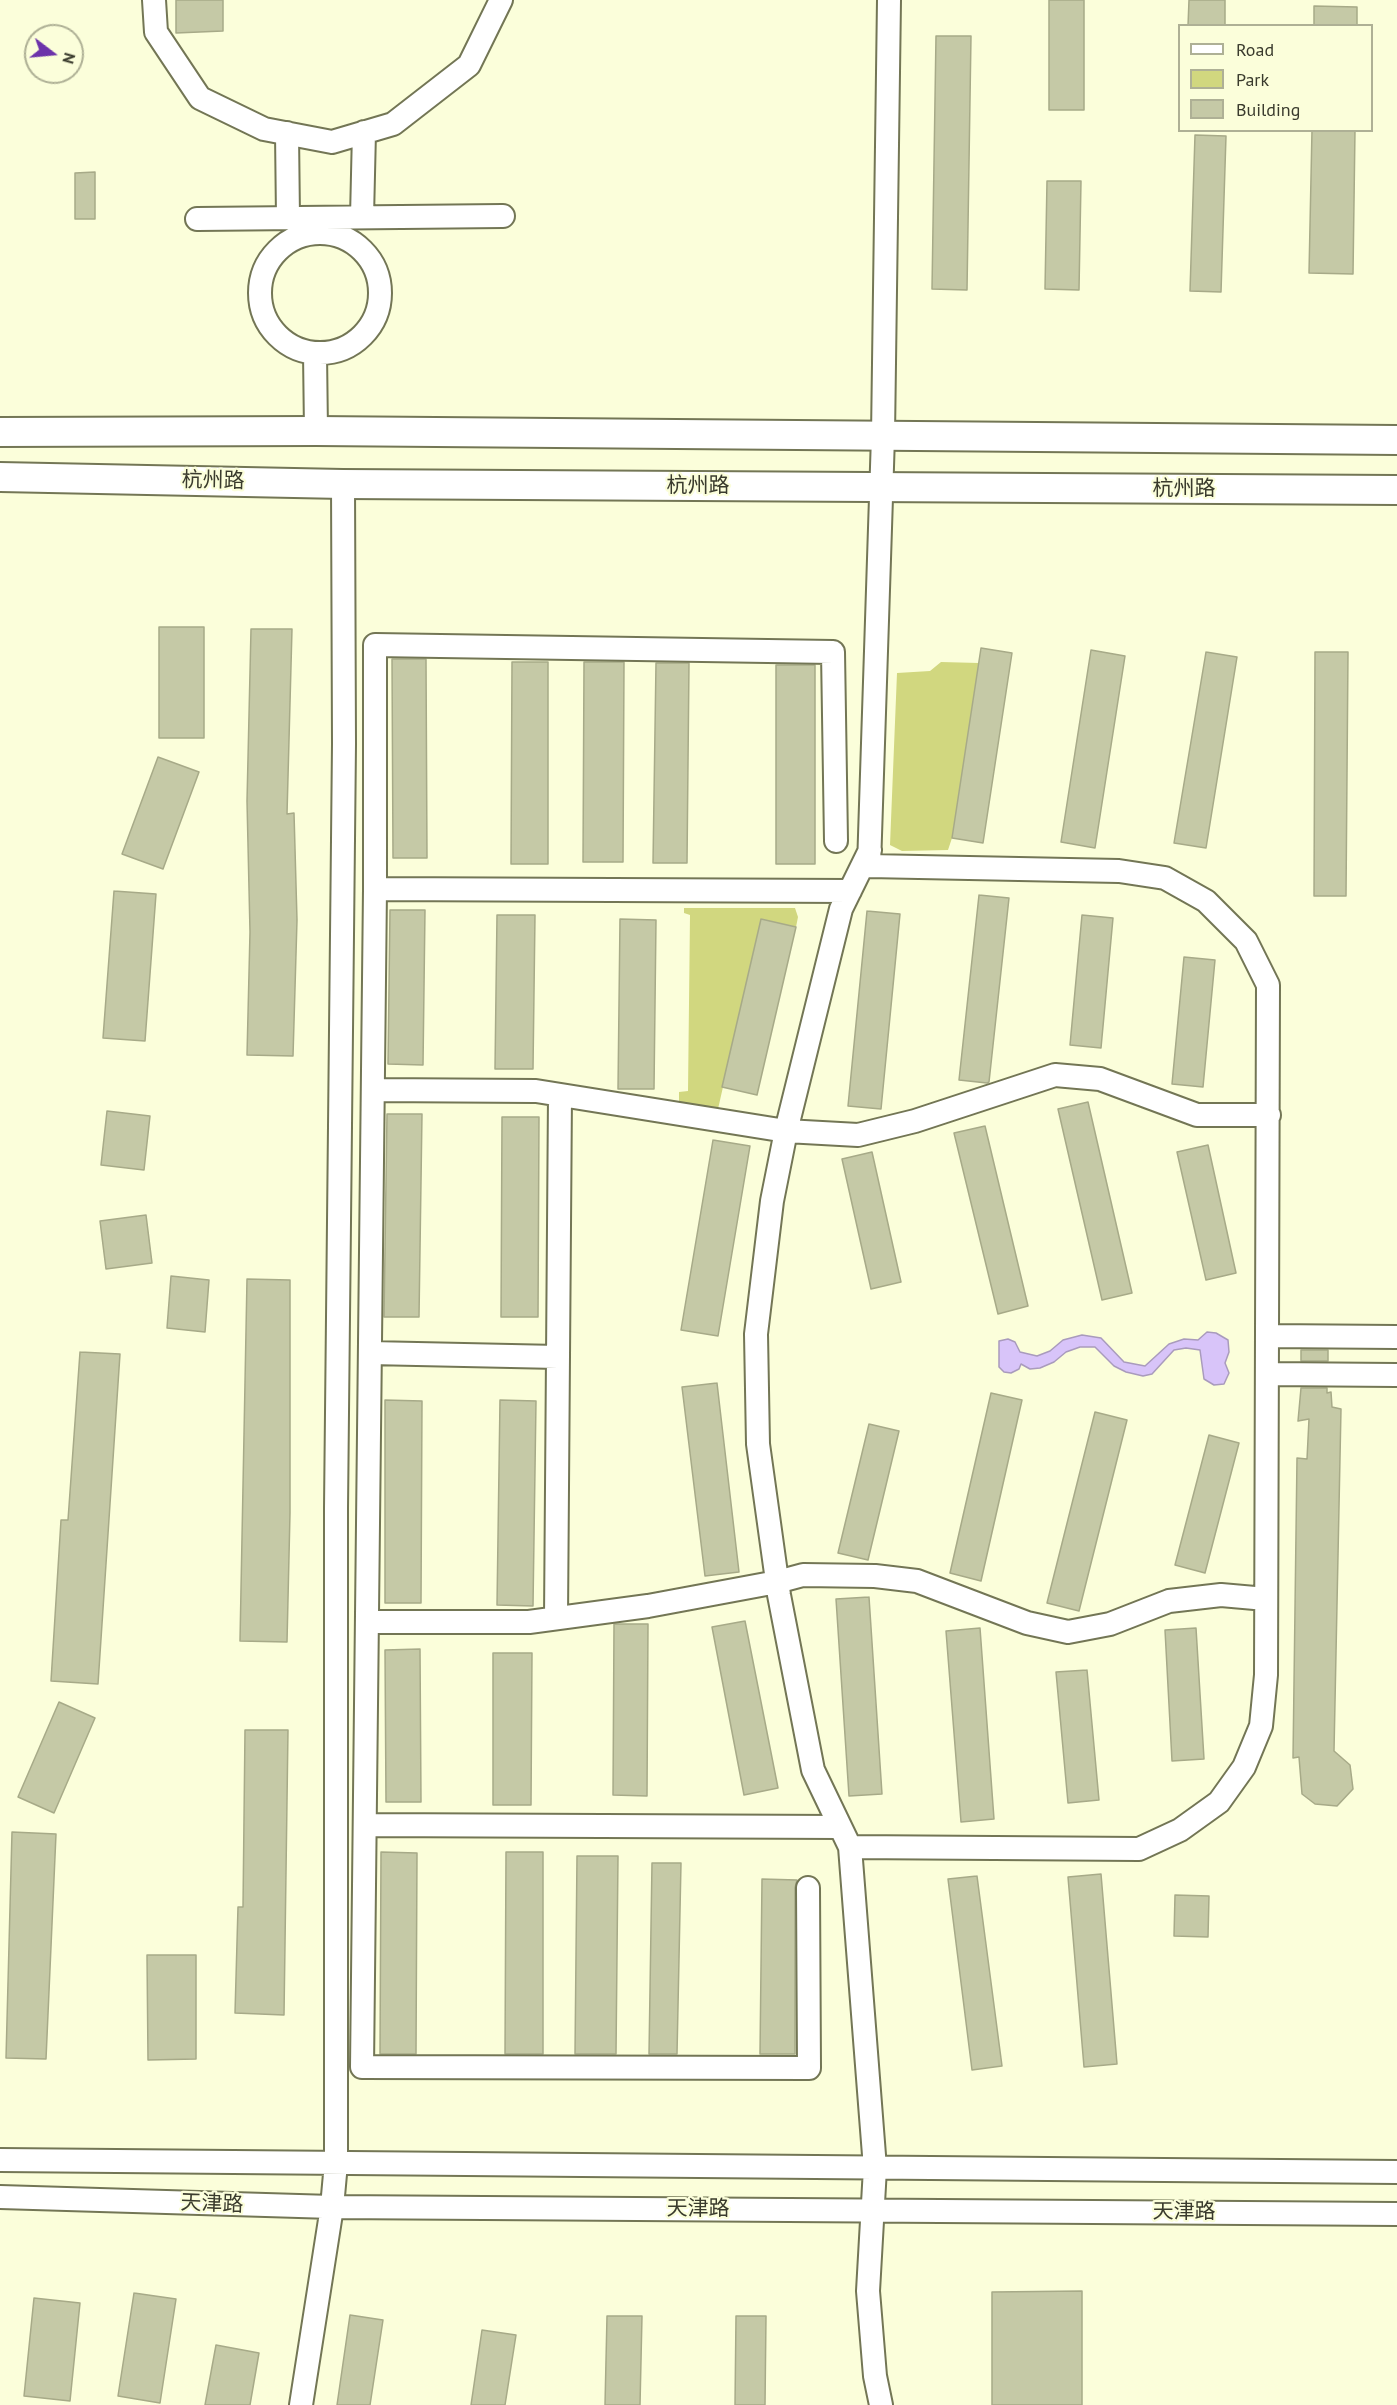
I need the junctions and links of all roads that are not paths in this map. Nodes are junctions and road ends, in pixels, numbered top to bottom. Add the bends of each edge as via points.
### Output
1 (154, 0) edge
2 (501, 0) edge
3 (889, 0) edge
4 (364, 132) junction
5 (288, 133) junction
6 (502, 216) dead end
7 (288, 218) junction
8 (362, 218) junction
9 (197, 219) dead end
10 (322, 226) junction
11 (315, 353) junction
12 (316, 431) junction
13 (0, 432) edge
14 (883, 436) junction
15 (1397, 440) edge
16 (0, 477) edge
17 (344, 484) junction
18 (882, 487) junction
19 (1397, 490) edge
20 (836, 841) dead end
21 (870, 850) junction
22 (375, 889) junction
23 (850, 891) junction
24 (373, 1090) junction
25 (560, 1095) junction
26 (1269, 1115) junction
27 (786, 1131) junction
28 (1268, 1336) junction
29 (1397, 1337) edge
30 (370, 1353) junction
31 (558, 1357) junction
32 (1268, 1374) junction
33 (1397, 1375) edge
34 (777, 1582) junction
35 (1266, 1599) junction
36 (556, 1618) junction
37 (367, 1622) junction
38 (365, 1825) junction
39 (845, 1837) junction
40 (808, 1888) dead end
41 (0, 2160) edge
42 (336, 2163) junction
43 (875, 2168) junction
44 (1397, 2172) edge
45 (0, 2198) edge
46 (332, 2207) junction
47 (871, 2211) junction
48 (1397, 2214) edge
49 (301, 2405) edge
50 (881, 2405) edge

1 - 5 street via 156,32 200,98 264,129
2 - 4 street via 469,64 393,124
3 - 14 street
4 - 5 street via 332,142
4 - 8 street
5 - 7 street
6 - 8 street
7 - 9 street
7 - 10 street
8 - 10 street
10 - 11 street via 278,248 261,274 259,306 274,335 300,352
10 - 11 street via 366,252 380,280 378,312 361,339 333,354
11 - 12 street
12 - 13 main road
12 - 14 main road
14 - 15 main road
14 - 18 street
16 - 17 main road, 杭州路
17 - 18 main road, 杭州路
17 - 42 street via 336,1508
18 - 19 main road, 杭州路
18 - 21 street
20 - 22 street via 833,652 375,645
21 - 23 street
21 - 26 street via 869,866 1119,871 1165,878 1206,901 1246,941 1268,986
22 - 23 street
22 - 24 street
23 - 27 street via 841,909
24 - 25 street via 536,1091
24 - 30 street
25 - 27 street
25 - 31 street
26 - 27 street via 1197,1115 1101,1079 1055,1075 915,1121 858,1135
26 - 28 street
27 - 34 street via 772,1201 756,1334 758,1444
28 - 29 street
28 - 32 street
30 - 31 street
30 - 37 street
31 - 36 street
32 - 33 street
32 - 35 street
34 - 35 street via 803,1575 916,1581 1028,1623 1068,1632 1110,1624 1169,1601 1221,1595
34 - 36 street
34 - 39 street via 813,1770
35 - 39 street via 1262,1726 1244,1767 1219,1803 1180,1830 1139,1849
36 - 37 street via 529,1622
37 - 38 street
38 - 39 street
38 - 40 street via 362,2067 809,2068
39 - 43 street
41 - 42 street, 天津路
42 - 43 street, 天津路
42 - 46 street
43 - 44 street, 天津路
43 - 47 street
45 - 46 street, 天津路
46 - 47 street, 天津路
46 - 49 street
47 - 48 street, 天津路
47 - 50 street via 868,2291

